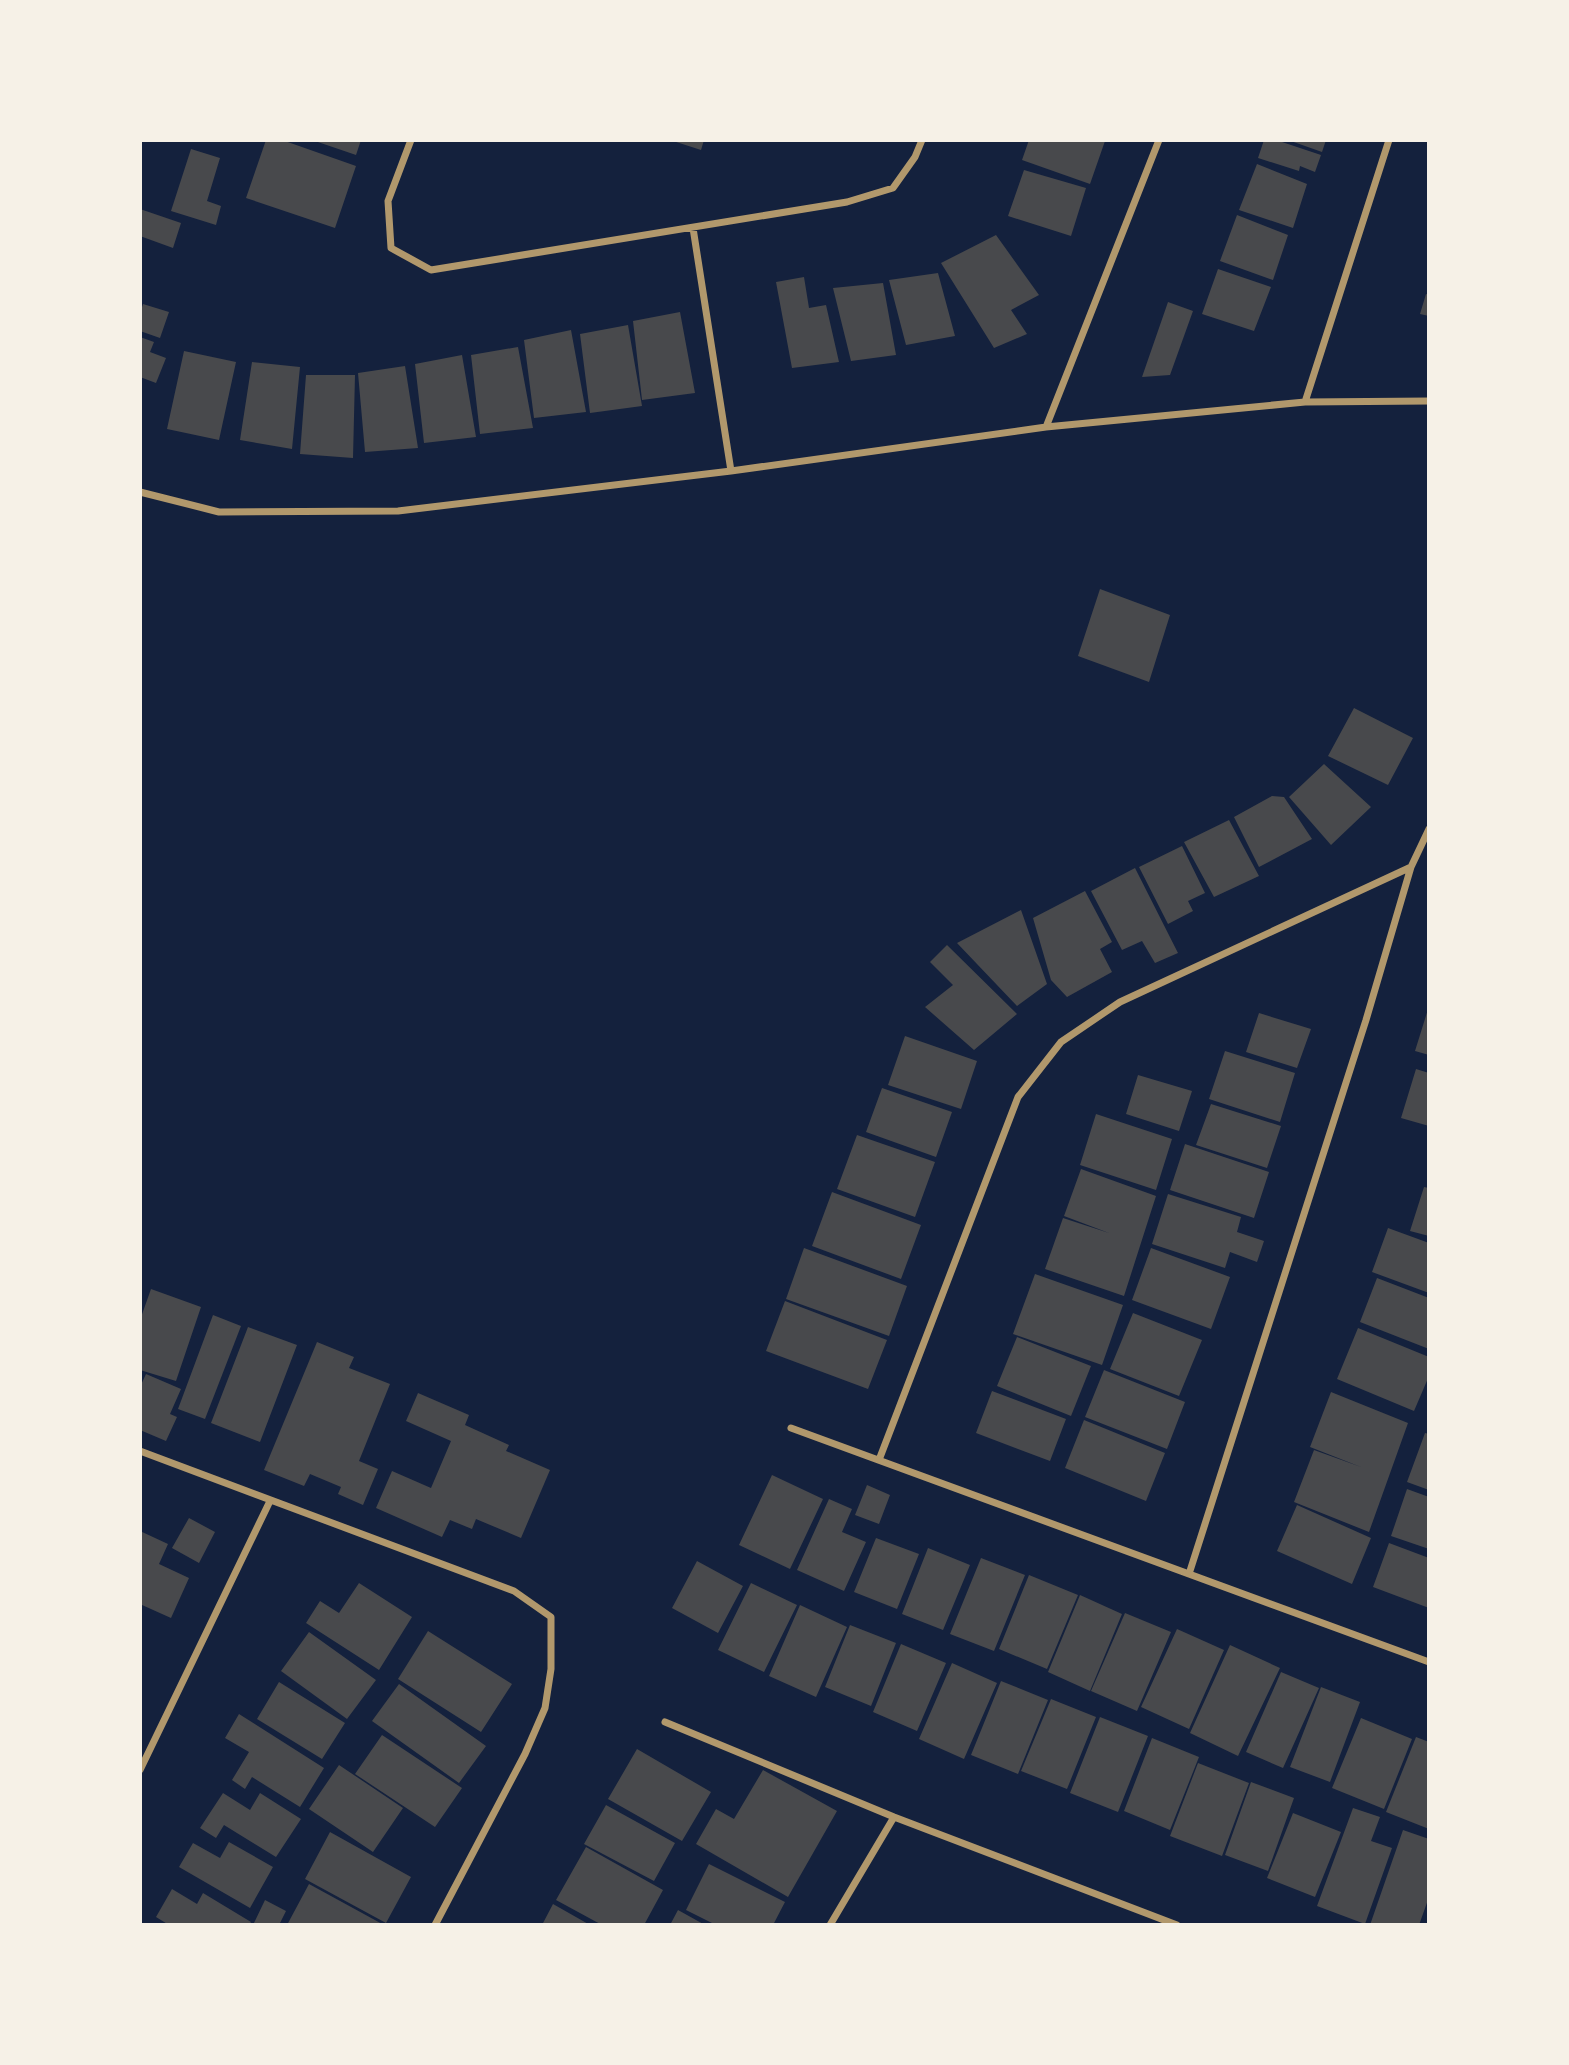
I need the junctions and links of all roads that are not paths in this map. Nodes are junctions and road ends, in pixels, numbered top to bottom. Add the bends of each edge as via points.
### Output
1 (411, 140) edge
2 (922, 140) edge
3 (1159, 140) edge
4 (1389, 140) edge
5 (693, 228) junction
6 (1429, 401) edge
7 (1305, 402) junction
8 (1046, 427) junction
9 (731, 471) junction
10 (140, 492) edge
11 (1429, 829) edge
12 (1411, 867) junction
13 (791, 1428) dead end
14 (140, 1451) edge
15 (879, 1461) junction
16 (270, 1501) junction
17 (1189, 1574) junction
18 (1429, 1662) edge
19 (665, 1722) dead end
20 (140, 1770) edge
21 (894, 1817) junction
22 (435, 1925) edge
23 (830, 1925) edge
24 (1177, 1925) edge

1 - 5 street via 388,201 391,248 432,270
2 - 5 street via 893,188 847,202
3 - 8 street
4 - 7 street
5 - 9 street
6 - 7 street
7 - 8 street
8 - 9 street
9 - 10 street via 398,511 219,512
11 - 12 street
12 - 15 street via 1120,1002 1061,1042 1018,1097
12 - 17 street
13 - 15 street
14 - 16 street
15 - 17 street
16 - 20 street
16 - 22 street via 514,1591 551,1617 545,1708
17 - 18 street
19 - 21 street
21 - 23 street
21 - 24 street

